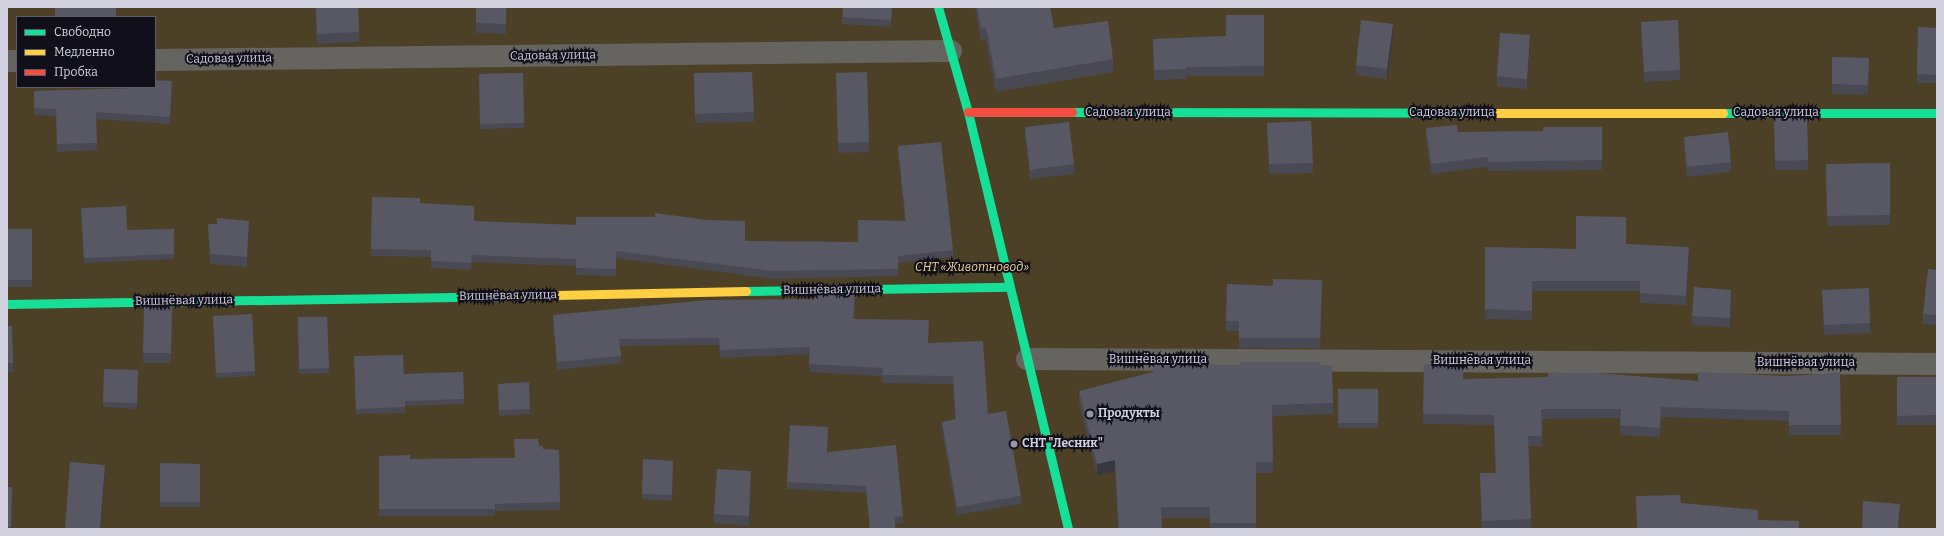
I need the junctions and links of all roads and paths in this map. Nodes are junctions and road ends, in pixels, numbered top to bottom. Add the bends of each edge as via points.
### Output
1 (938, 7) edge
2 (942, 7) edge
3 (951, 52) junction
4 (156, 60) edge
5 (968, 112) junction
6 (1937, 113) edge
7 (1009, 287) junction
8 (7, 304) edge
9 (1027, 359) junction
10 (1937, 364) edge
11 (1068, 529) edge

1 - 3 street
2 - 3 street
3 - 4 street, Садовая улица
3 - 5 street
5 - 6 street, Садовая улица
5 - 7 street
7 - 8 street, Вишнёвая улица
7 - 9 street
9 - 10 street, Вишнёвая улица
9 - 11 street

